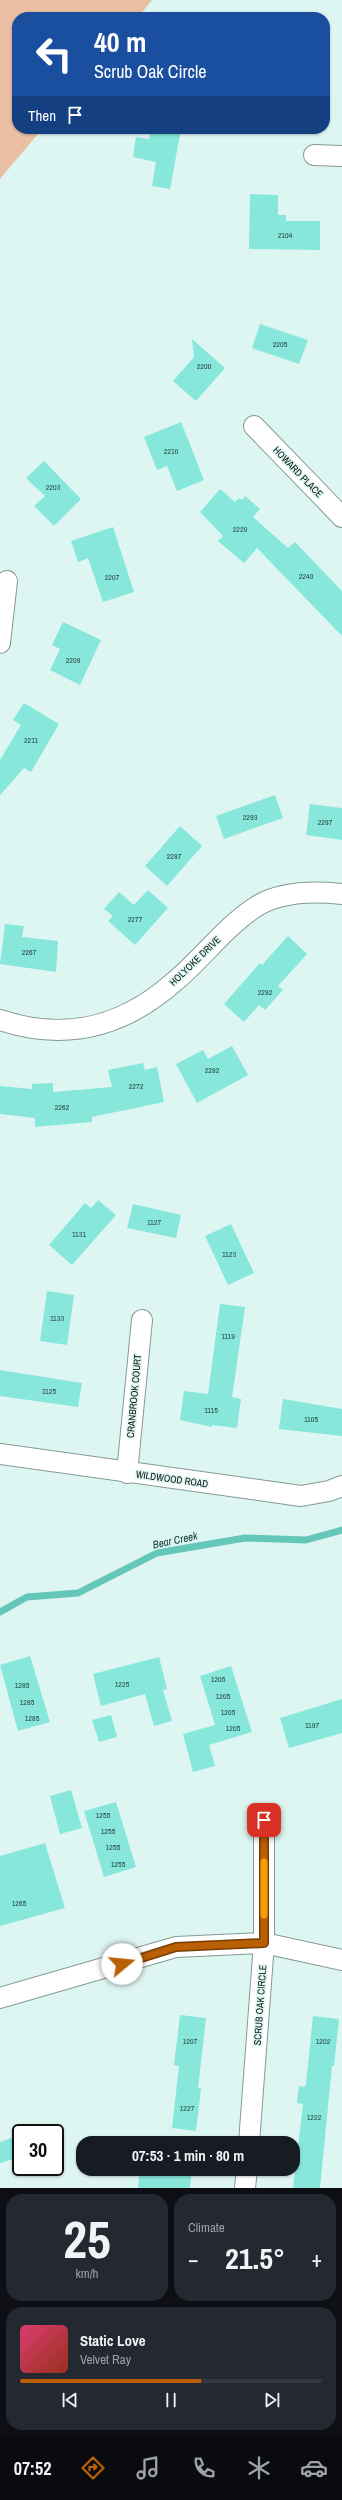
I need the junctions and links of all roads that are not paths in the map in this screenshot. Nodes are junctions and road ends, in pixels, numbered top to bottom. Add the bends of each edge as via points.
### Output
1 (314, 155) dead end
2 (342, 156) edge
3 (254, 426) dead end
4 (342, 518) edge
5 (6, 581) dead end
6 (0, 643) edge
7 (342, 894) edge
8 (0, 1020) edge
9 (142, 1320) dead end
10 (0, 1454) edge
11 (127, 1473) junction
12 (342, 1486) edge
13 (264, 1820) dead end
14 (264, 1943) junction
15 (342, 1960) edge
16 (0, 1998) edge
17 (250, 2136) edge
18 (246, 2176) edge
19 (245, 2188) edge

1 - 2 street
3 - 4 street, HOWARD PLACE
5 - 6 street
7 - 8 street, HOLYOKE DRIVE via 318,891 284,895 255,907 212,942 175,982 140,1008 101,1026 59,1031 18,1026
9 - 11 street, CRANBROOK COURT
10 - 11 street, WILDWOOD ROAD
11 - 12 street, WILDWOOD ROAD via 301,1496
13 - 14 street, SCRUB OAK CIRCLE
14 - 15 street
14 - 16 street via 176,1947
14 - 17 street, SCRUB OAK CIRCLE
18 - 19 street

